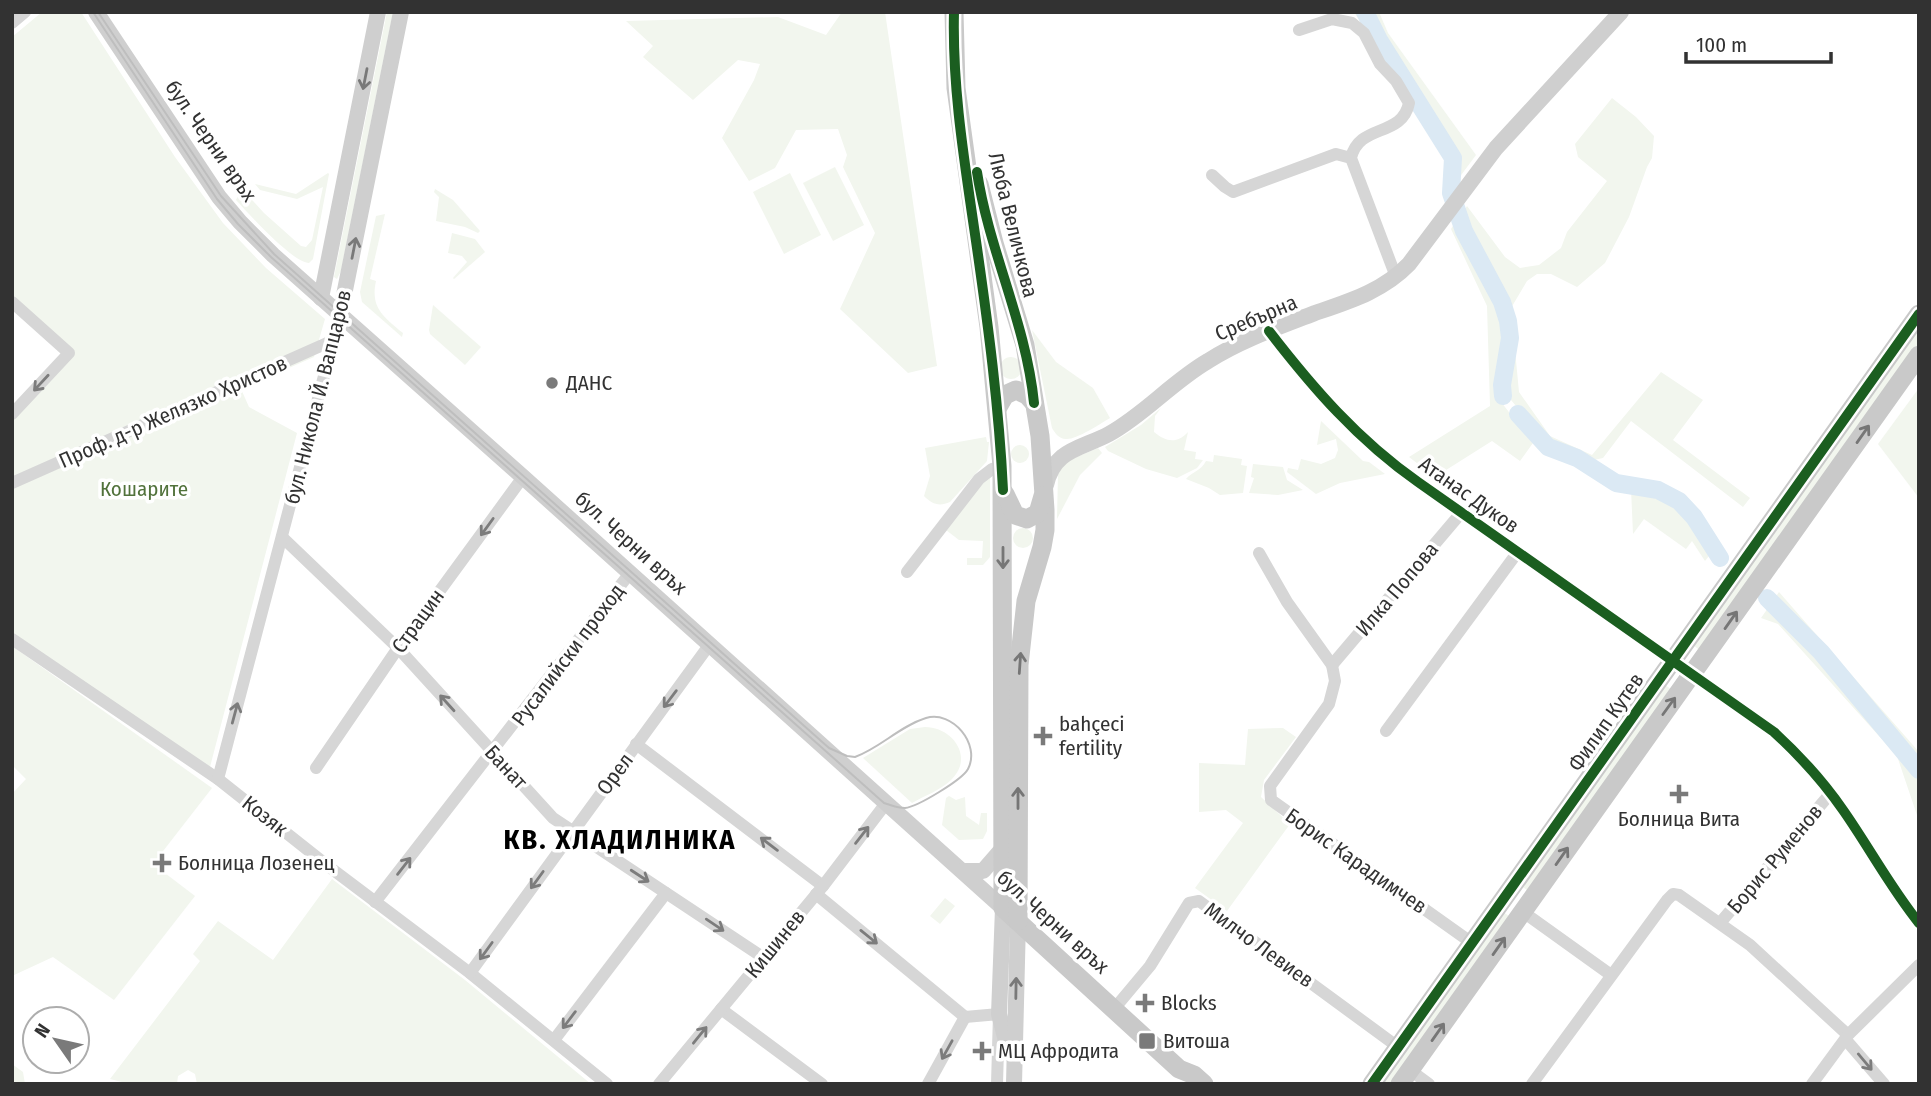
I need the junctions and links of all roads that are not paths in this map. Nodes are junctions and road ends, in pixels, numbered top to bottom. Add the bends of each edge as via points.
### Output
1 (25, 12) edge
2 (96, 12) edge
3 (378, 12) edge
4 (401, 12) edge
5 (954, 12) edge
6 (964, 12) edge
7 (1621, 12) edge
8 (12, 23) edge
9 (1299, 30) dead end
10 (1351, 158) junction
11 (1212, 175) dead end
12 (1396, 277) junction
13 (321, 298) junction
14 (12, 302) edge
15 (1919, 314) edge
16 (340, 315) junction
17 (1269, 331) junction
18 (334, 340) junction
19 (1919, 355) edge
20 (1034, 403) junction
21 (998, 407) junction
22 (12, 414) edge
23 (1040, 436) junction
24 (1070, 451) junction
25 (1002, 466) junction
26 (523, 477) junction
27 (12, 483) edge
28 (1003, 490) junction
29 (1044, 493) junction
30 (1461, 513) junction
31 (282, 537) junction
32 (1259, 553) dead end
33 (1517, 553) junction
34 (906, 572) dead end
35 (630, 573) junction
36 (12, 639) edge
37 (710, 644) junction
38 (398, 648) junction
39 (1672, 662) junction
40 (1332, 666) junction
41 (1691, 675) junction
42 (1386, 731) dead end
43 (636, 744) junction
44 (493, 753) junction
45 (316, 768) dead end
46 (218, 779) junction
47 (1830, 794) junction
48 (887, 802) junction
49 (573, 832) junction
50 (1003, 848) junction
51 (963, 871) junction
52 (820, 890) junction
53 (666, 893) junction
54 (375, 902) junction
55 (1523, 912) junction
56 (1010, 914) junction
57 (1720, 923) junction
58 (1919, 923) edge
59 (1472, 943) junction
60 (764, 958) junction
61 (1919, 965) edge
62 (470, 973) junction
63 (1611, 975) junction
64 (721, 1009) junction
65 (1114, 1009) junction
66 (999, 1014) junction
67 (965, 1017) junction
68 (1847, 1037) junction
69 (554, 1040) junction
70 (1398, 1047) junction
71 (1014, 1056) junction
72 (1182, 1077) edge
73 (1405, 1077) edge
74 (607, 1084) edge
75 (659, 1084) edge
76 (822, 1084) edge
77 (928, 1084) edge
78 (997, 1084) edge
79 (1014, 1084) edge
80 (1204, 1084) edge
81 (1372, 1084) edge
82 (1429, 1084) edge
83 (1532, 1084) edge
84 (1812, 1084) edge
85 (1884, 1084) edge

1 - 8 street
2 - 13 main road, бул. Черни връх via 219,197 273,256
3 -> 13 main road, бул. Никола Й. Вапцаров
16 -> 4 main road, бул. Никола Й. Вапцаров
5 - 21 main road, Люба Величкова via 956,88
6 - 20 main road, Люба Величкова via 978,180 1025,345
7 - 12 main road, Сребърна via 1513,127
9 - 10 street via 1332,19 1352,23 1364,33 1409,103 1397,123 1354,146
10 - 11 street via 1336,154 1233,192
10 - 12 street
12 - 17 main road, Сребърна via 1368,293
13 - 16 main road, бул. Черни връх
14 -> 22 street via 69,353
15 - 39 main road, Филип Кутев
16 - 18 street, бул. Никола Й. Вапцаров
16 - 26 main road, бул. Черни връх
17 - 24 main road, Сребърна via 1207,361 1134,418
17 - 30 street, Атанас Дуков via 1341,419 1373,449
18 - 27 street, Проф. д-р Желязко Христов
18 - 31 street, бул. Никола Й. Вапцаров
41 -> 19 main road, Филип Кутев
20 - 21 main road via 1016,390 1004,395
20 - 23 main road, Люба Величкова
21 - 25 main road, Люба Величкова
23 - 24 main road via 1053,448
23 - 29 main road, Люба Величкова
24 - 29 main road, Сребърна via 1051,467
25 - 28 main road
25 - 34 street via 979,479
26 - 35 main road, бул. Черни връх
26 -> 38 street, Страцин
28 - 29 main road via 1013,513 1021,519 1038,513
28 -> 50 main road
56 -> 29 main road, Сребърна via 1019,665 1026,601 1045,530
30 - 33 street, Атанас Дуков
30 - 40 street, Илка Попова
31 - 38 street, Банат
46 -> 31 street, бул. Никола Й. Вапцаров
32 - 40 street
33 - 39 street, Атанас Дуков
33 - 42 street
35 - 37 main road, бул. Черни връх
35 - 44 street, Русалийски проход
36 - 46 street, Козяк
37 -> 43 street, Орел
37 - 48 main road, бул. Черни връх
44 -> 38 street, Банат
38 - 45 street, Страцин
39 - 41 street, Атанас Дуков
39 - 59 main road, Филип Кутев
40 - 59 street, Борис Карадимчев via 1334,691 1329,704 1270,786 1271,800
41 - 47 street, Борис Руменов via 1774,732
55 -> 41 main road, Филип Кутев
43 - 49 street, Орел
52 -> 43 street
44 - 49 street, Банат via 553,818
54 -> 44 street, Русалийски проход
46 - 54 street, Козяк
47 - 57 street, Борис Руменов
47 - 58 street, Борис Руменов
48 - 51 main road, бул. Черни връх
52 -> 48 street, Кишинев
49 -> 53 street, Банат
49 -> 62 street, Орел
50 - 51 main road via 983,871
50 - 56 main road
51 - 56 main road, бул. Черни връх
52 - 60 street, Кишинев
52 -> 67 street
53 -> 60 street, Банат
53 -> 69 street
54 - 62 street, Козяк
55 - 63 street
73 -> 55 main road, Филип Кутев
56 - 65 main road, бул. Черни връх
56 - 66 main road
71 -> 56 main road
57 - 63 street via 1674,894
57 - 68 street, Борис Руменов via 1750,945
59 - 70 main road, Филип Кутев
60 - 64 street, Кишинев
61 - 68 street
62 - 69 street, Козяк
63 - 83 street
75 -> 64 street, Кишинев
64 - 76 street
65 - 70 street, Милчо Левиев via 1150,966 1189,903 1199,901
65 - 72 main road, бул. Черни връх
66 - 67 street
66 - 71 main road
66 - 78 street
67 -> 77 street
68 - 84 street
68 -> 85 street, Борис Руменов
69 - 74 street, Козяк
70 - 81 main road, Филип Кутев
71 - 79 main road
72 - 80 main road, бул. Черни връх via 1194,1075
73 - 82 street

